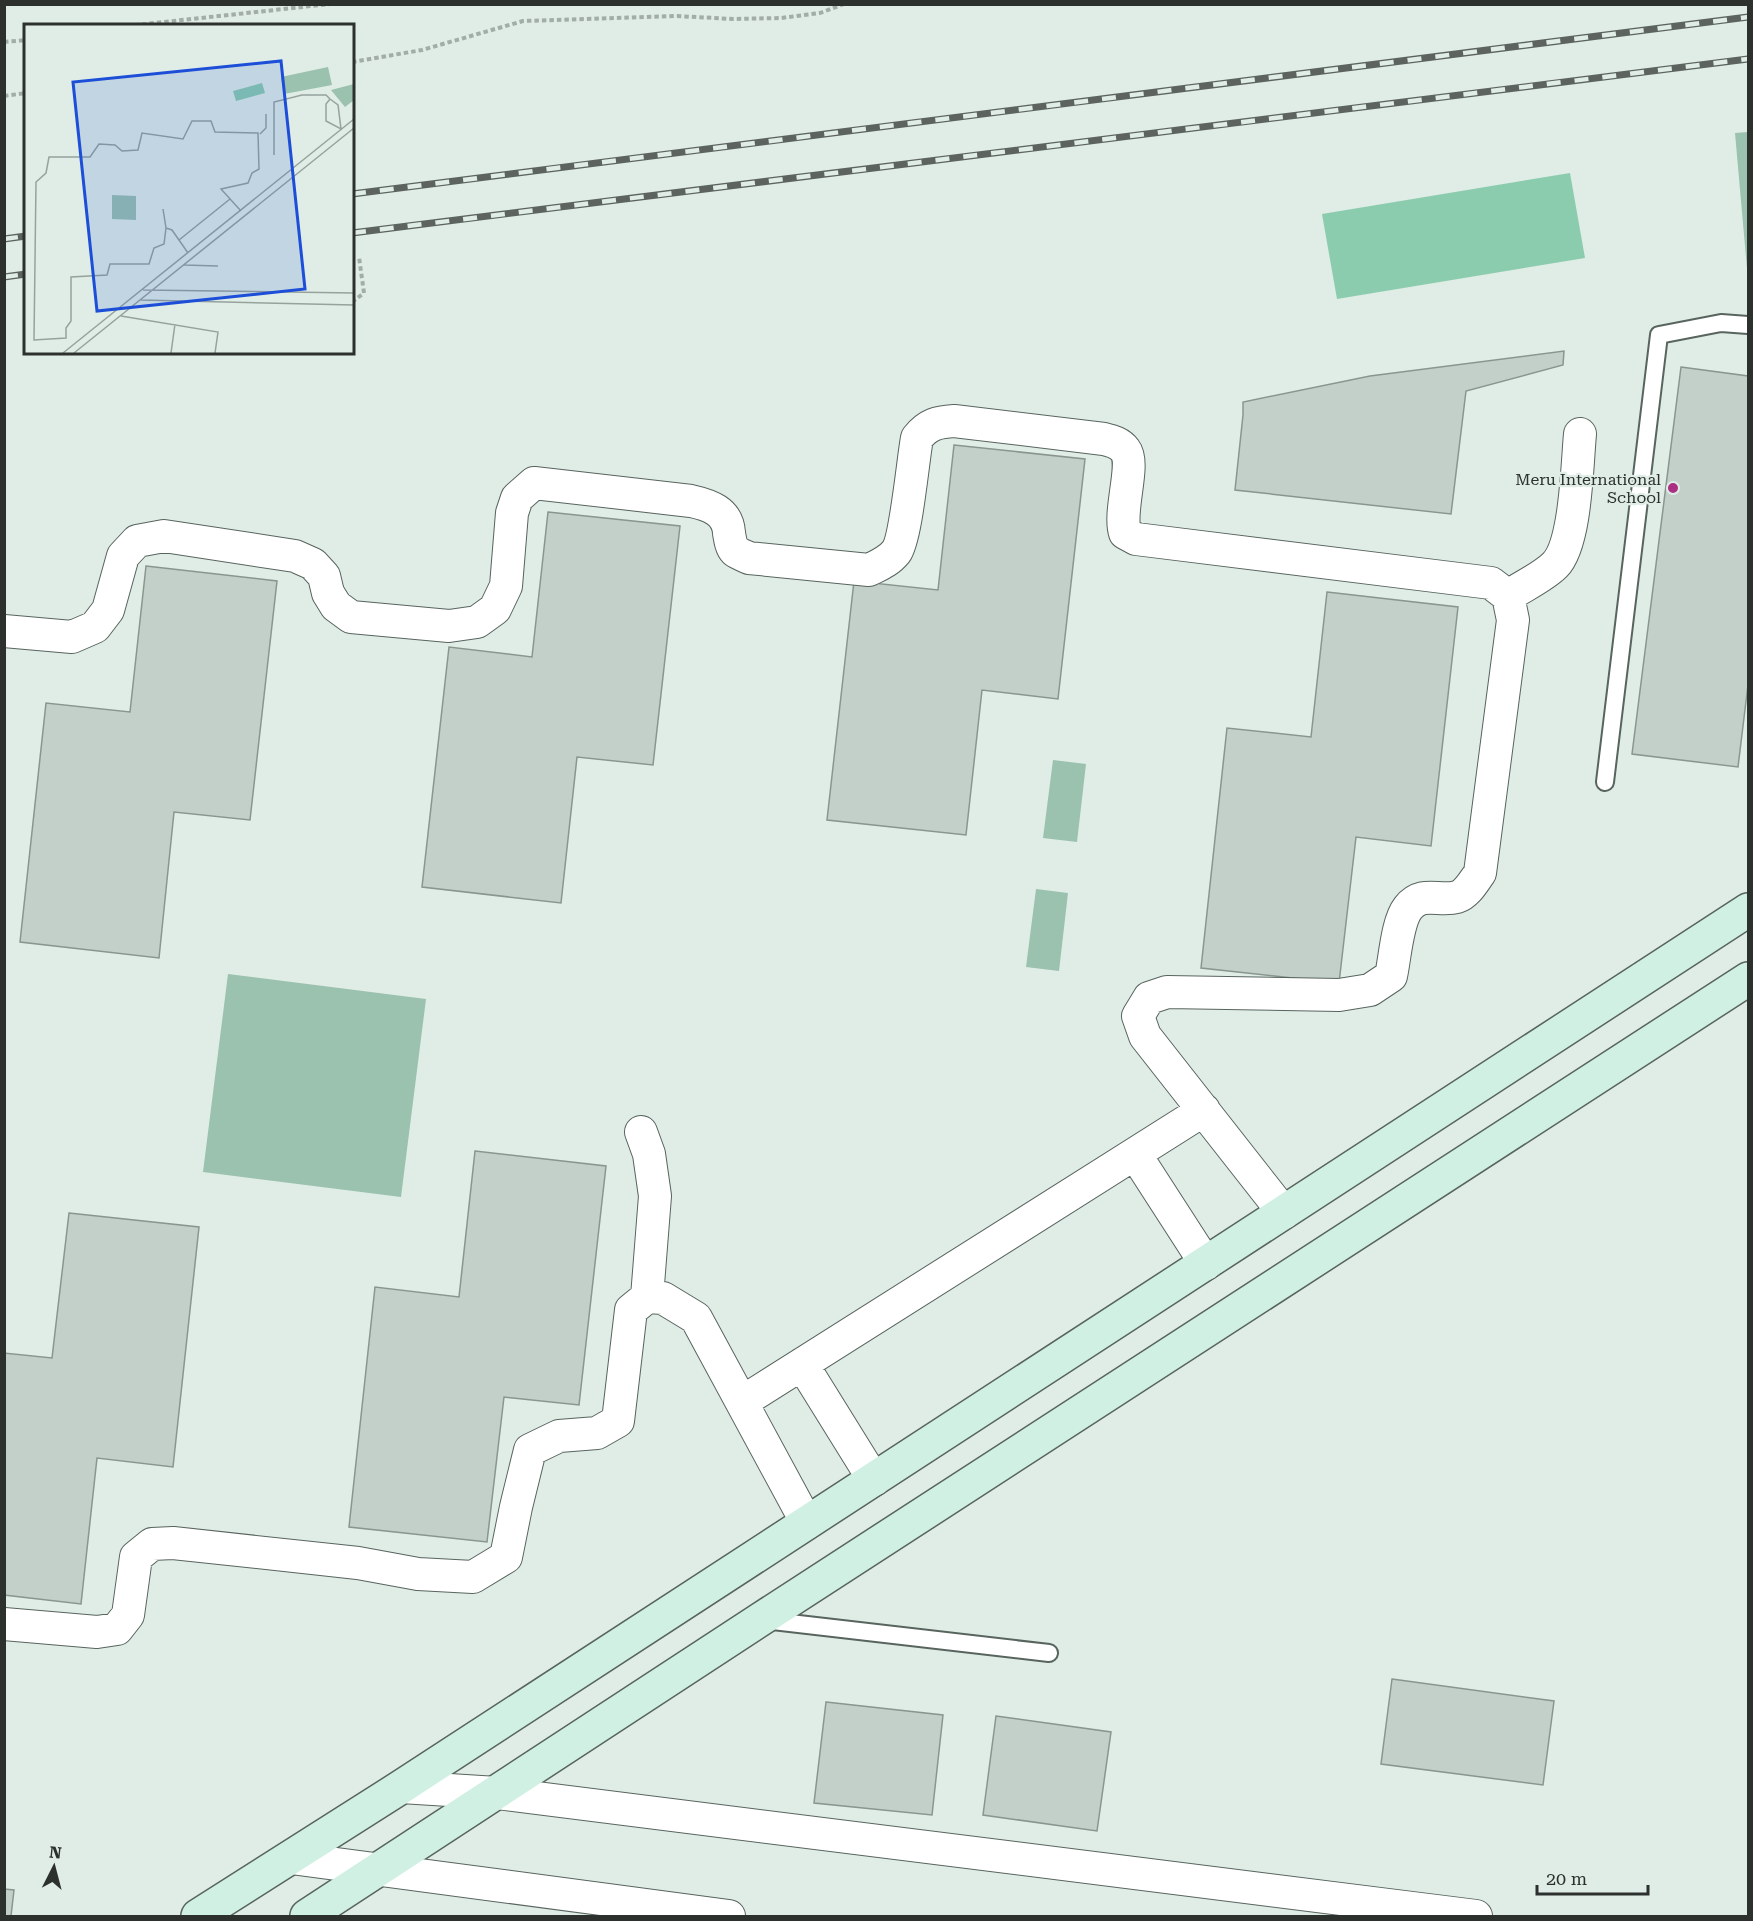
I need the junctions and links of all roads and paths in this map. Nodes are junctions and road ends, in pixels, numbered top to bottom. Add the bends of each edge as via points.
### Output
1 (330, 4) edge
2 (844, 4) edge
3 (145, 24) edge
4 (24, 40) edge
5 (4, 42) edge
6 (354, 62) edge
7 (24, 93) edge
8 (4, 96) edge
9 (359, 257) dead end
10 (354, 300) edge
11 (1749, 324) edge
12 (1580, 434) dead end
13 (1508, 596) junction
14 (4, 631) edge
15 (1605, 782) dead end
16 (1749, 910) edge
17 (1749, 979) edge
18 (1203, 1110) junction
19 (641, 1132) dead end
20 (1135, 1154) junction
21 (1284, 1213) junction
22 (1206, 1264) junction
23 (647, 1297) junction
24 (802, 1364) junction
25 (741, 1402) junction
26 (874, 1480) junction
27 (807, 1523) junction
28 (761, 1619) junction
29 (4, 1623) edge
30 (1048, 1653) dead end
31 (401, 1787) junction
32 (497, 1793) junction
33 (291, 1858) junction
34 (380, 1870) junction
35 (198, 1917) edge
36 (307, 1917) edge
37 (729, 1917) edge
38 (1476, 1917) edge

1 - 3 path
2 - 6 path via 820,13 781,18 676,16 523,21 422,50
4 - 5 path
7 - 8 path
9 - 10 path via 364,293
11 - 15 lane via 1721,323 1659,335
12 - 13 street via 1566,545 1555,564
13 - 14 street via 1491,583 1136,539 1125,533 1121,523 1129,462 1126,451 1118,444 1104,439 954,421 936,422 917,438 897,551 869,570 749,558 735,551 729,527 722,514 711,506 534,483 517,498 512,513 506,586 495,609 477,622 449,626 351,617 336,606 324,576 313,564 295,556 165,536 137,541 123,556 108,610 95,627 72,637
13 - 18 street via 1513,620 1480,873 1457,897 1421,897 1408,908 1391,976 1370,990 1339,995 1167,992 1149,998 1138,1016 1145,1036
16 - 21 street
17 - 28 street
18 - 20 street
18 - 21 street
19 - 23 street via 649,1154 655,1196
20 - 22 street
20 - 24 street
21 - 22 street
22 - 26 street
23 - 25 street via 663,1298 696,1318
23 - 29 street via 631,1310 618,1421 597,1433 559,1436 530,1450 506,1557 473,1577 418,1574 358,1563 173,1543 152,1544 136,1557 128,1615 117,1629 97,1632
24 - 25 street
24 - 26 street
25 - 27 street
26 - 27 street
27 - 31 street
28 - 30 lane
28 - 32 street
31 - 32 street
31 - 33 street
32 - 34 street
32 - 38 street
33 - 34 street
33 - 35 street
34 - 36 street
34 - 37 street

